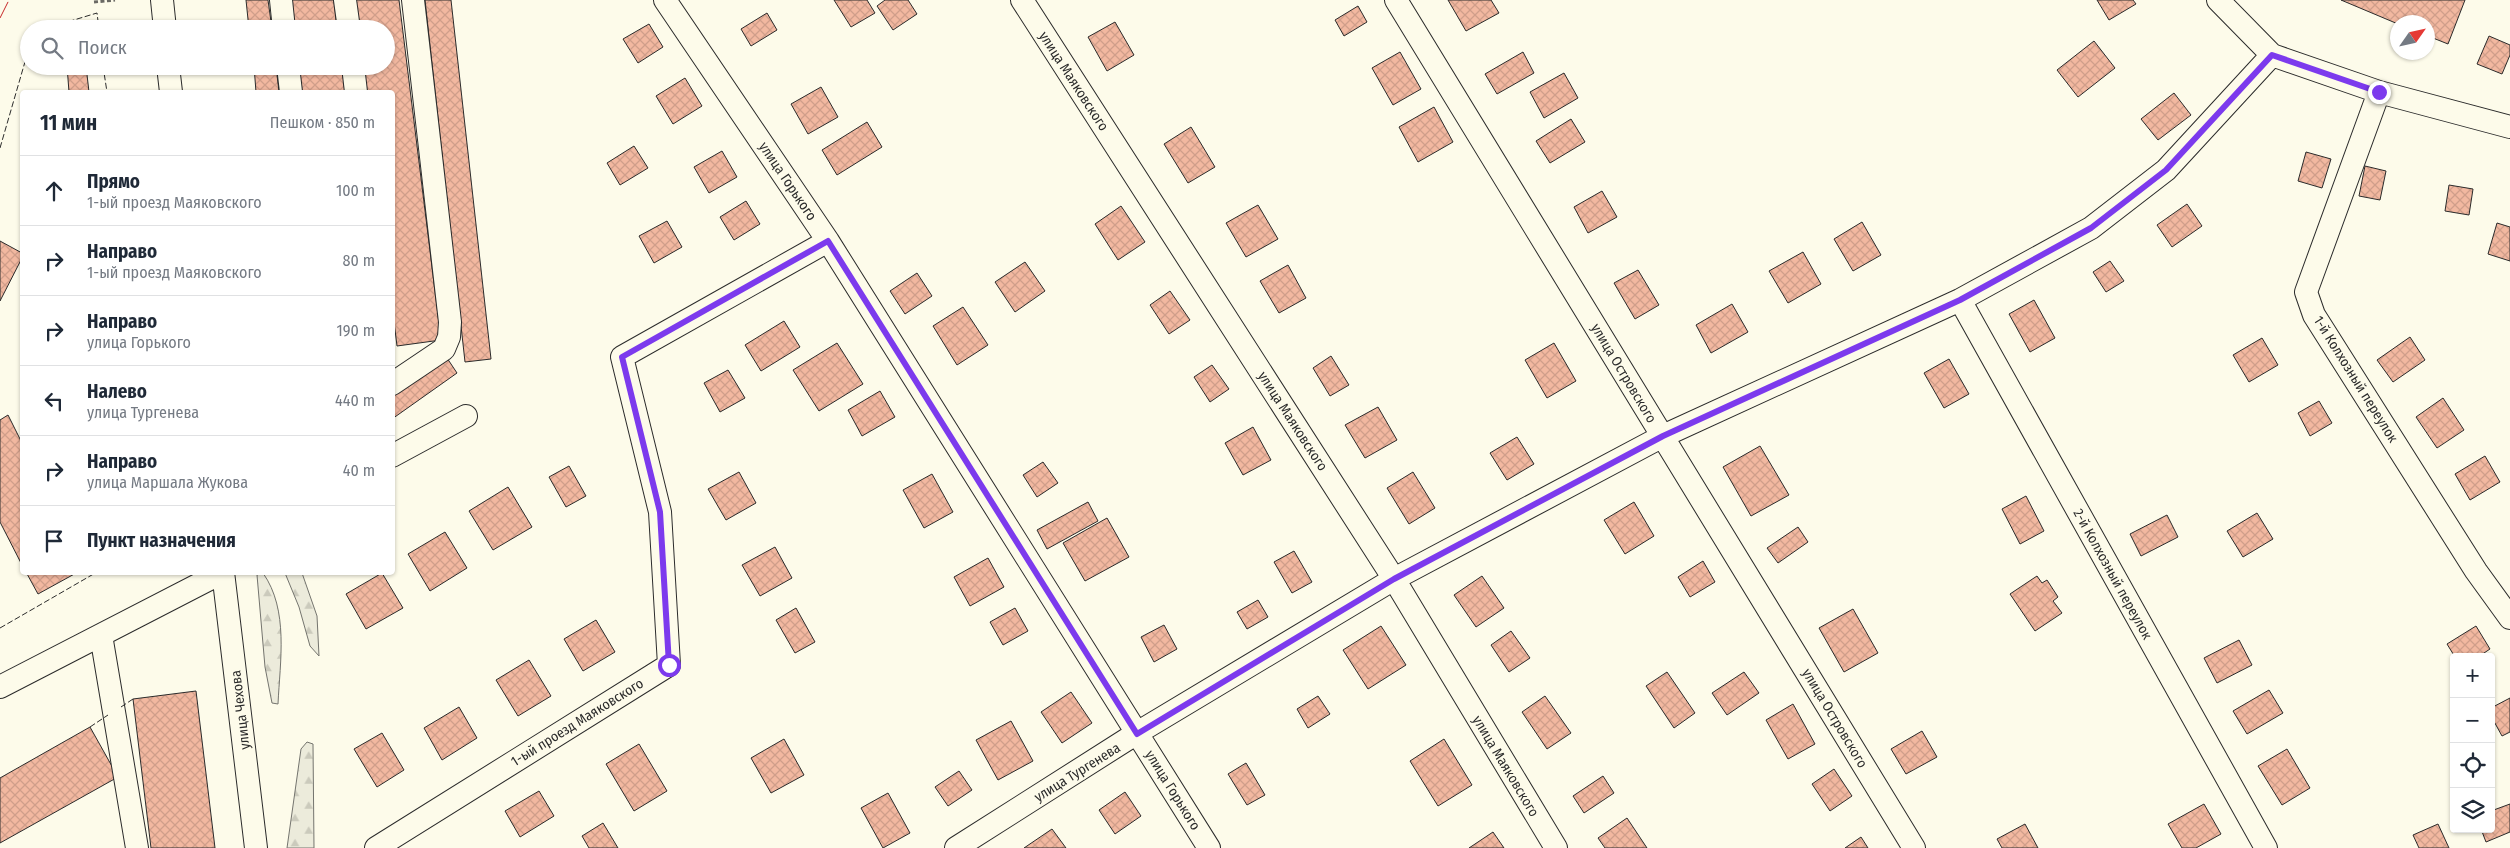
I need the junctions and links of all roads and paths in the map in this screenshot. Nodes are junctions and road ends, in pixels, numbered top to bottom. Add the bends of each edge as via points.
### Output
1 (115, 0) edge
2 (162, 0) edge
3 (280, 0) edge
4 (345, 0) edge
5 (413, 0) edge
6 (665, 0) edge
7 (1022, 0) edge
8 (1396, 0) edge
9 (2218, 0) edge
10 (94, 2) dead end
11 (163, 20) edge
12 (283, 20) edge
13 (347, 20) edge
14 (2272, 55) junction
15 (169, 75) edge
16 (289, 75) edge
17 (354, 75) edge
18 (171, 90) edge
19 (291, 90) edge
20 (356, 90) edge
21 (2379, 92) junction
22 (2510, 127) edge
23 (828, 241) junction
24 (1960, 300) junction
25 (395, 382) edge
26 (466, 416) dead end
27 (1663, 436) junction
28 (395, 454) edge
29 (219, 575) edge
30 (223, 575) edge
31 (1394, 579) junction
32 (2510, 618) edge
33 (101, 635) junction
34 (0, 687) edge
35 (1137, 734) junction
36 (138, 848) edge
37 (256, 848) edge
38 (376, 848) edge
39 (956, 848) edge
40 (1209, 848) edge
41 (1556, 848) edge
42 (1914, 848) edge
43 (2266, 848) edge

1 - 10 path
2 - 11 street
3 - 12 street
4 - 13 street
5 - 25 street via 450,329 444,349
6 - 23 street, улица Горького
7 - 31 street, улица Маяковского
8 - 27 street, улица Островского
9 - 14 street
14 - 21 street
14 - 24 street, улица Тургенева via 2166,170 2091,228
15 - 18 street
16 - 19 street
17 - 20 street
21 - 22 street
21 - 32 street, 1-й Колхозный переулок via 2306,292 2320,323 2476,570
23 - 35 street, улица Горького
23 - 38 street, 1-ый проезд Маяковского via 622,357 660,512 669,665
24 - 27 street, улица Тургенева
24 - 43 street, 2-й Колхозный переулок
26 - 28 street
27 - 31 street, улица Тургенева
27 - 42 street, улица Островского
29 - 33 street
30 - 37 street, улица Чехова
31 - 35 street, улица Тургенева
31 - 41 street, улица Маяковского
33 - 34 street
33 - 36 street
35 - 39 street, улица Тургенева
35 - 40 street, улица Горького

